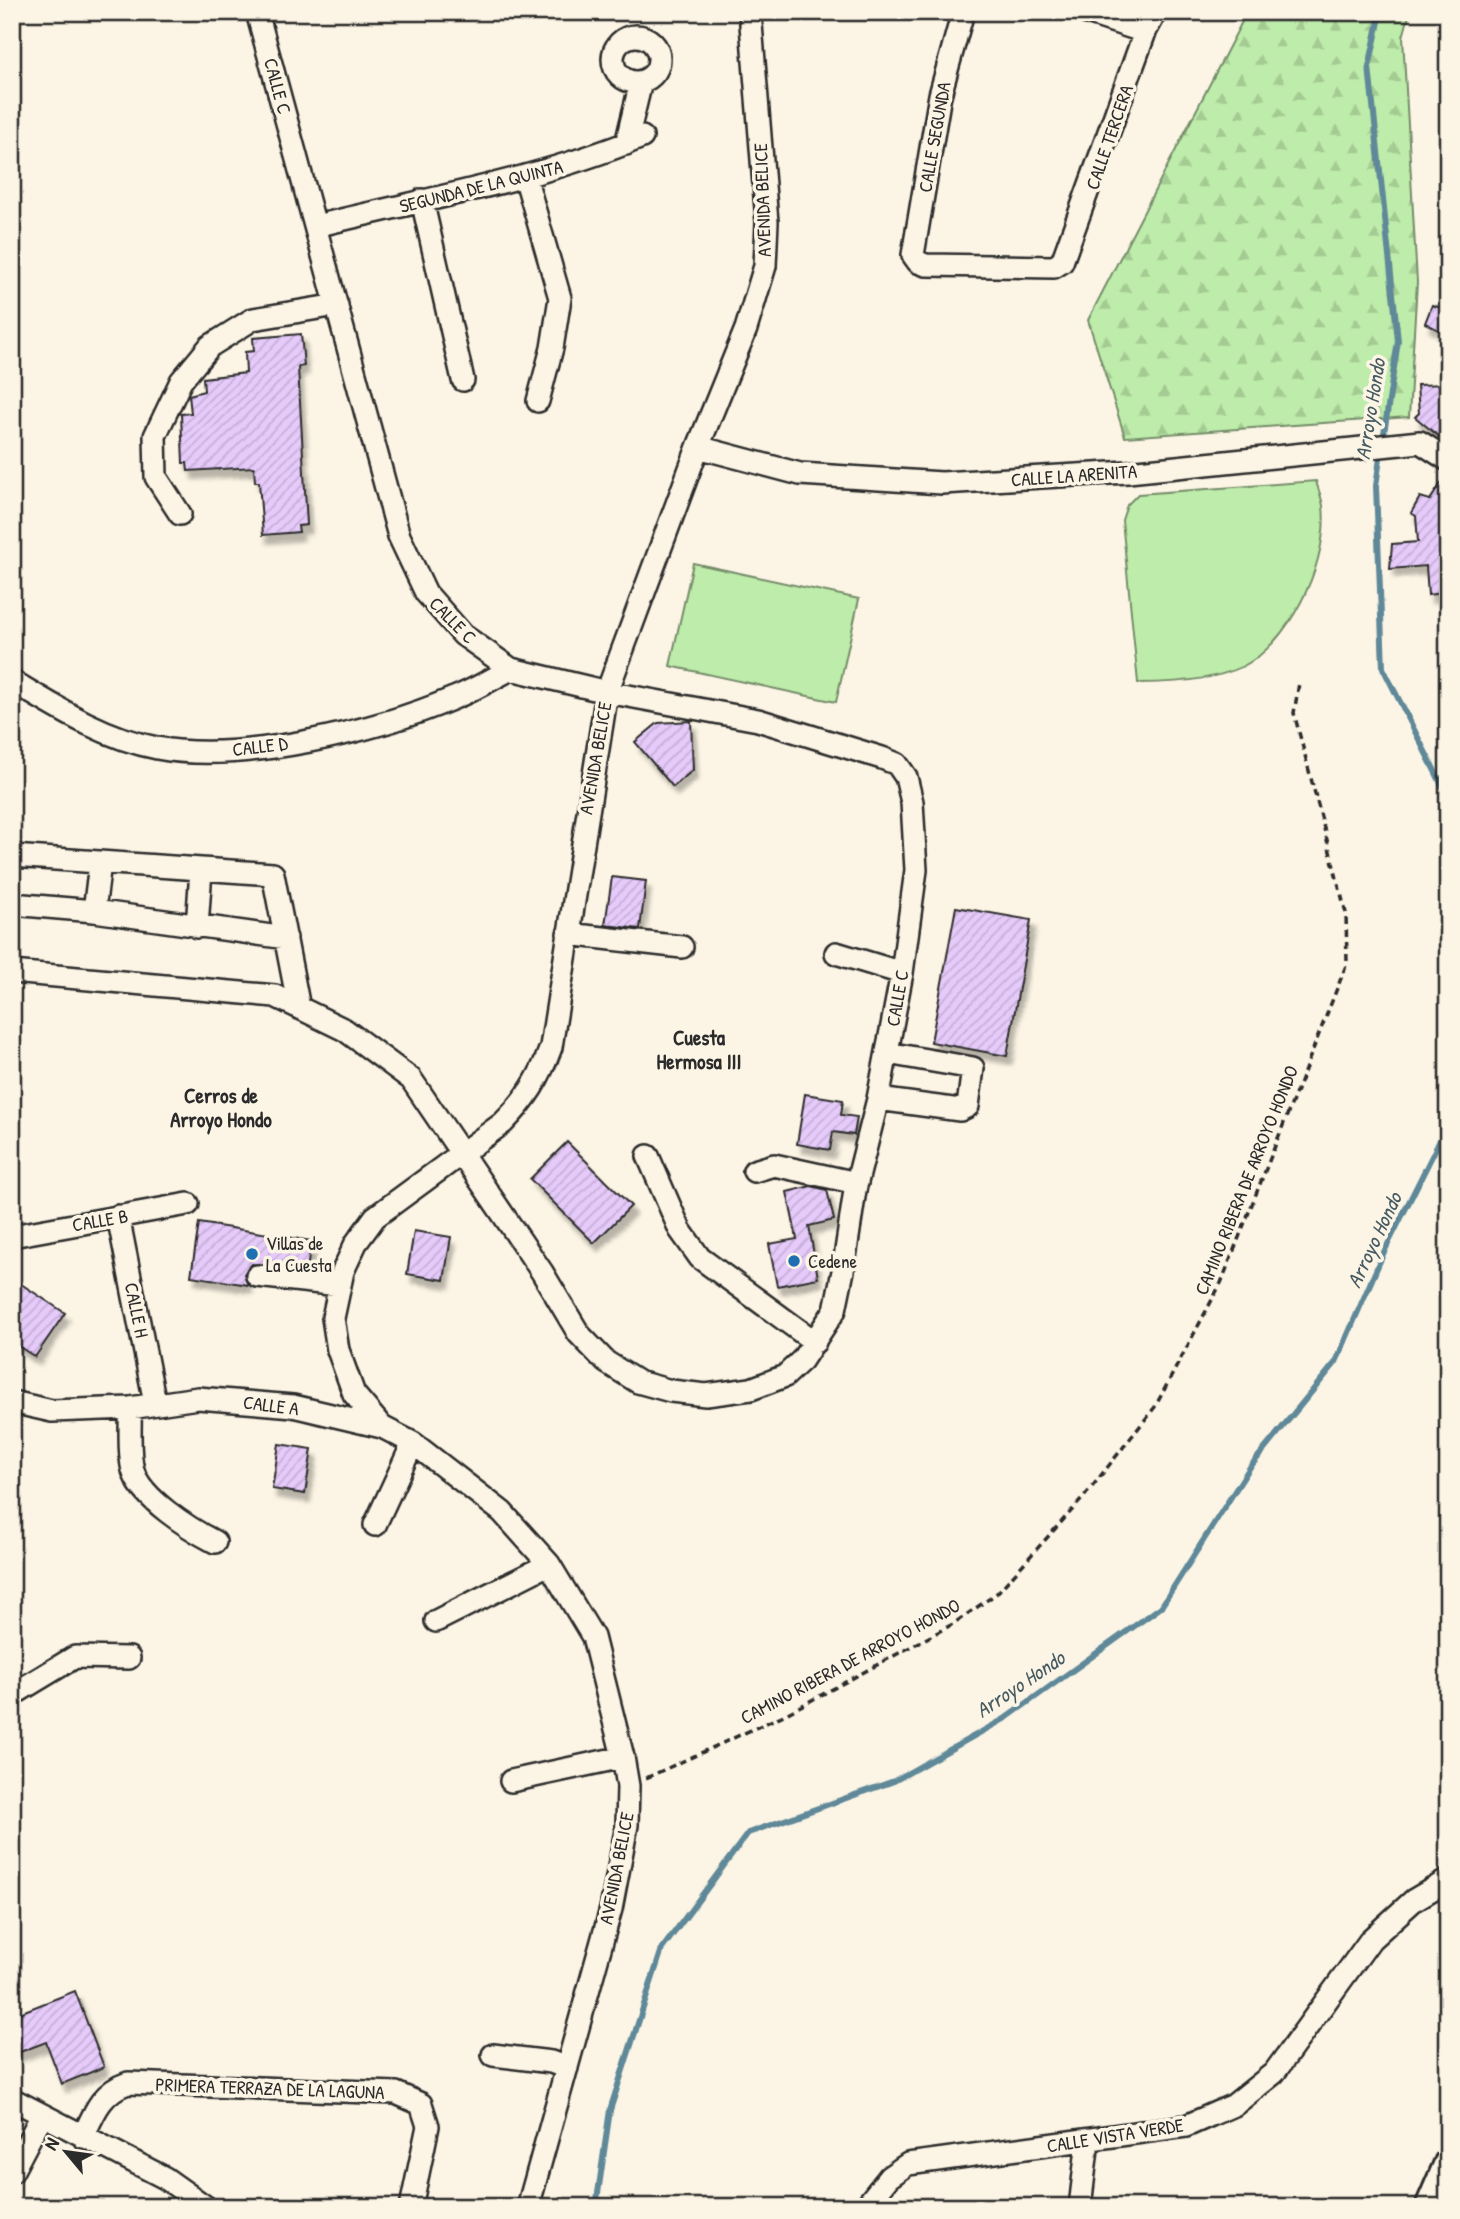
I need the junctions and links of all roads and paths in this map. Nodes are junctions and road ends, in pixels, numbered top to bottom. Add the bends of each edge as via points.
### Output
1 (750, 12) edge
2 (963, 12) edge
3 (1084, 12) edge
4 (1156, 12) edge
5 (259, 13) edge
6 (1146, 32) junction
7 (640, 82) dead end
8 (525, 176) junction
9 (422, 200) junction
10 (316, 226) junction
11 (1062, 262) joint
12 (337, 305) junction
13 (463, 380) dead end
14 (538, 401) dead end
15 (698, 447) junction
16 (1448, 460) edge
17 (180, 514) dead end
18 (511, 669) junction
19 (12, 681) edge
20 (1299, 683) dead end
21 (607, 692) junction
22 (12, 856) edge
23 (100, 863) junction
24 (201, 870) junction
25 (12, 904) edge
26 (94, 911) junction
27 (197, 927) junction
28 (568, 934) junction
29 (286, 939) junction
30 (682, 947) dead end
31 (836, 953) dead end
32 (12, 972) edge
33 (902, 974) junction
34 (299, 1008) junction
35 (887, 1053) junction
36 (878, 1099) junction
37 (461, 1152) junction
38 (648, 1156) dead end
39 (754, 1171) dead end
40 (857, 1183) junction
41 (188, 1204) dead end
42 (118, 1216) junction
43 (12, 1236) edge
44 (257, 1276) dead end
45 (339, 1285) junction
46 (815, 1342) junction
47 (12, 1402) edge
48 (155, 1403) junction
49 (130, 1408) junction
50 (382, 1427) junction
51 (413, 1443) junction
52 (502, 1512) joint
53 (375, 1525) dead end
54 (215, 1542) dead end
55 (549, 1564) junction
56 (436, 1621) dead end
57 (128, 1658) dead end
58 (12, 1695) edge
59 (623, 1757) junction
60 (511, 1781) dead end
61 (628, 1786) junction
62 (1448, 1880) edge
63 (493, 2055) dead end
64 (566, 2068) junction
65 (12, 2099) edge
66 (42, 2115) junction
67 (83, 2137) junction
68 (1088, 2140) junction
69 (1448, 2163) edge
70 (12, 2172) edge
71 (206, 2207) edge
72 (411, 2207) edge
73 (528, 2207) edge
74 (865, 2207) edge
75 (1080, 2207) edge
76 (1429, 2207) edge

1 - 15 street, AVENIDA BELICE via 767,222 765,266 746,328
2 - 11 street, CALLE SEGUNDA via 940,95 913,255 926,265 1054,267
3 - 6 street
4 - 6 street, CALLE TERCERA
5 - 10 street, CALLE C
6 - 11 street, CALLE TERCERA
7 - 8 street, SEGUNDA DE LA QUINTA via 634,141 590,159
8 - 9 street, SEGUNDA DE LA QUINTA
8 - 14 street via 560,298
9 - 10 street, SEGUNDA DE LA QUINTA
9 - 13 street
10 - 12 street, CALLE C
12 - 17 street via 253,318 210,346 181,380 155,436 156,477
12 - 18 street, CALLE C via 399,536 426,593 463,635
15 - 16 street, CALLE LA ARENITA via 800,474 942,483 1128,472 1420,442
15 - 21 street, AVENIDA BELICE
18 - 19 street, CALLE D via 454,698 369,727 263,747 211,751 157,748 98,729
18 - 21 street, CALLE C
20 - 61 path, CAMINO RIBERA DE ARROYO HONDO via 1294,713 1346,913 1348,963 1221,1283 1155,1407 1084,1497 996,1594 953,1624 786,1714
21 - 28 street, AVENIDA BELICE
21 - 33 street, CALLE C via 758,720 897,764 906,777 912,802 916,870
22 - 23 street
23 - 24 street
23 - 26 street
24 - 27 street
24 - 29 street via 273,874
25 - 26 street
26 - 27 street
27 - 29 street
28 - 30 street
28 - 37 street, AVENIDA BELICE via 551,1047 540,1078 503,1123
29 - 34 street
31 - 33 street
32 - 34 street, CALLE C via 275,996
33 - 35 street, CALLE C
34 - 37 street, CALLE C via 345,1030 411,1079
35 - 36 street, CALLE C
35 - 36 street via 973,1068 968,1106 960,1110
36 - 40 street, CALLE C
37 - 45 street, AVENIDA BELICE via 374,1217 356,1243
37 - 46 street, CALLE C via 579,1334 606,1362 638,1382 706,1395 751,1389 785,1376
38 - 46 street via 680,1230 700,1258
39 - 40 street via 774,1165
40 - 46 street, CALLE C via 835,1310
41 - 42 street, CALLE B
42 - 43 street, CALLE B
42 - 48 street, CALLE H
44 - 45 street
45 - 50 street, AVENIDA BELICE via 333,1318 338,1350 354,1394
47 - 49 street, CALLE A via 52,1411
48 - 49 street, CALLE A
48 - 50 street, CALLE A via 198,1398 293,1406
49 - 54 street via 133,1471 156,1502 185,1527
50 - 51 street, CALLE A
51 - 52 street, CALLE A
51 - 53 street
52 - 55 street, AVENIDA BELICE
55 - 56 street
55 - 59 street, AVENIDA BELICE via 593,1637
57 - 58 street via 75,1657
59 - 60 street
59 - 61 street, AVENIDA BELICE
61 - 64 street, AVENIDA BELICE via 627,1825 611,1909
62 - 68 street, CALLE VISTA VERDE via 1414,1900 1371,1939 1274,2073 1234,2105 1186,2126
63 - 64 street
64 - 73 street, AVENIDA BELICE
65 - 66 street
66 - 67 street
66 - 70 street
67 - 71 street via 164,2178
67 - 72 street, PRIMERA TERRAZA DE LA LAGUNA via 101,2099 128,2083 396,2093 421,2104 428,2126
68 - 74 street, CALLE VISTA VERDE via 908,2164 889,2177
68 - 75 street
69 - 76 main road

